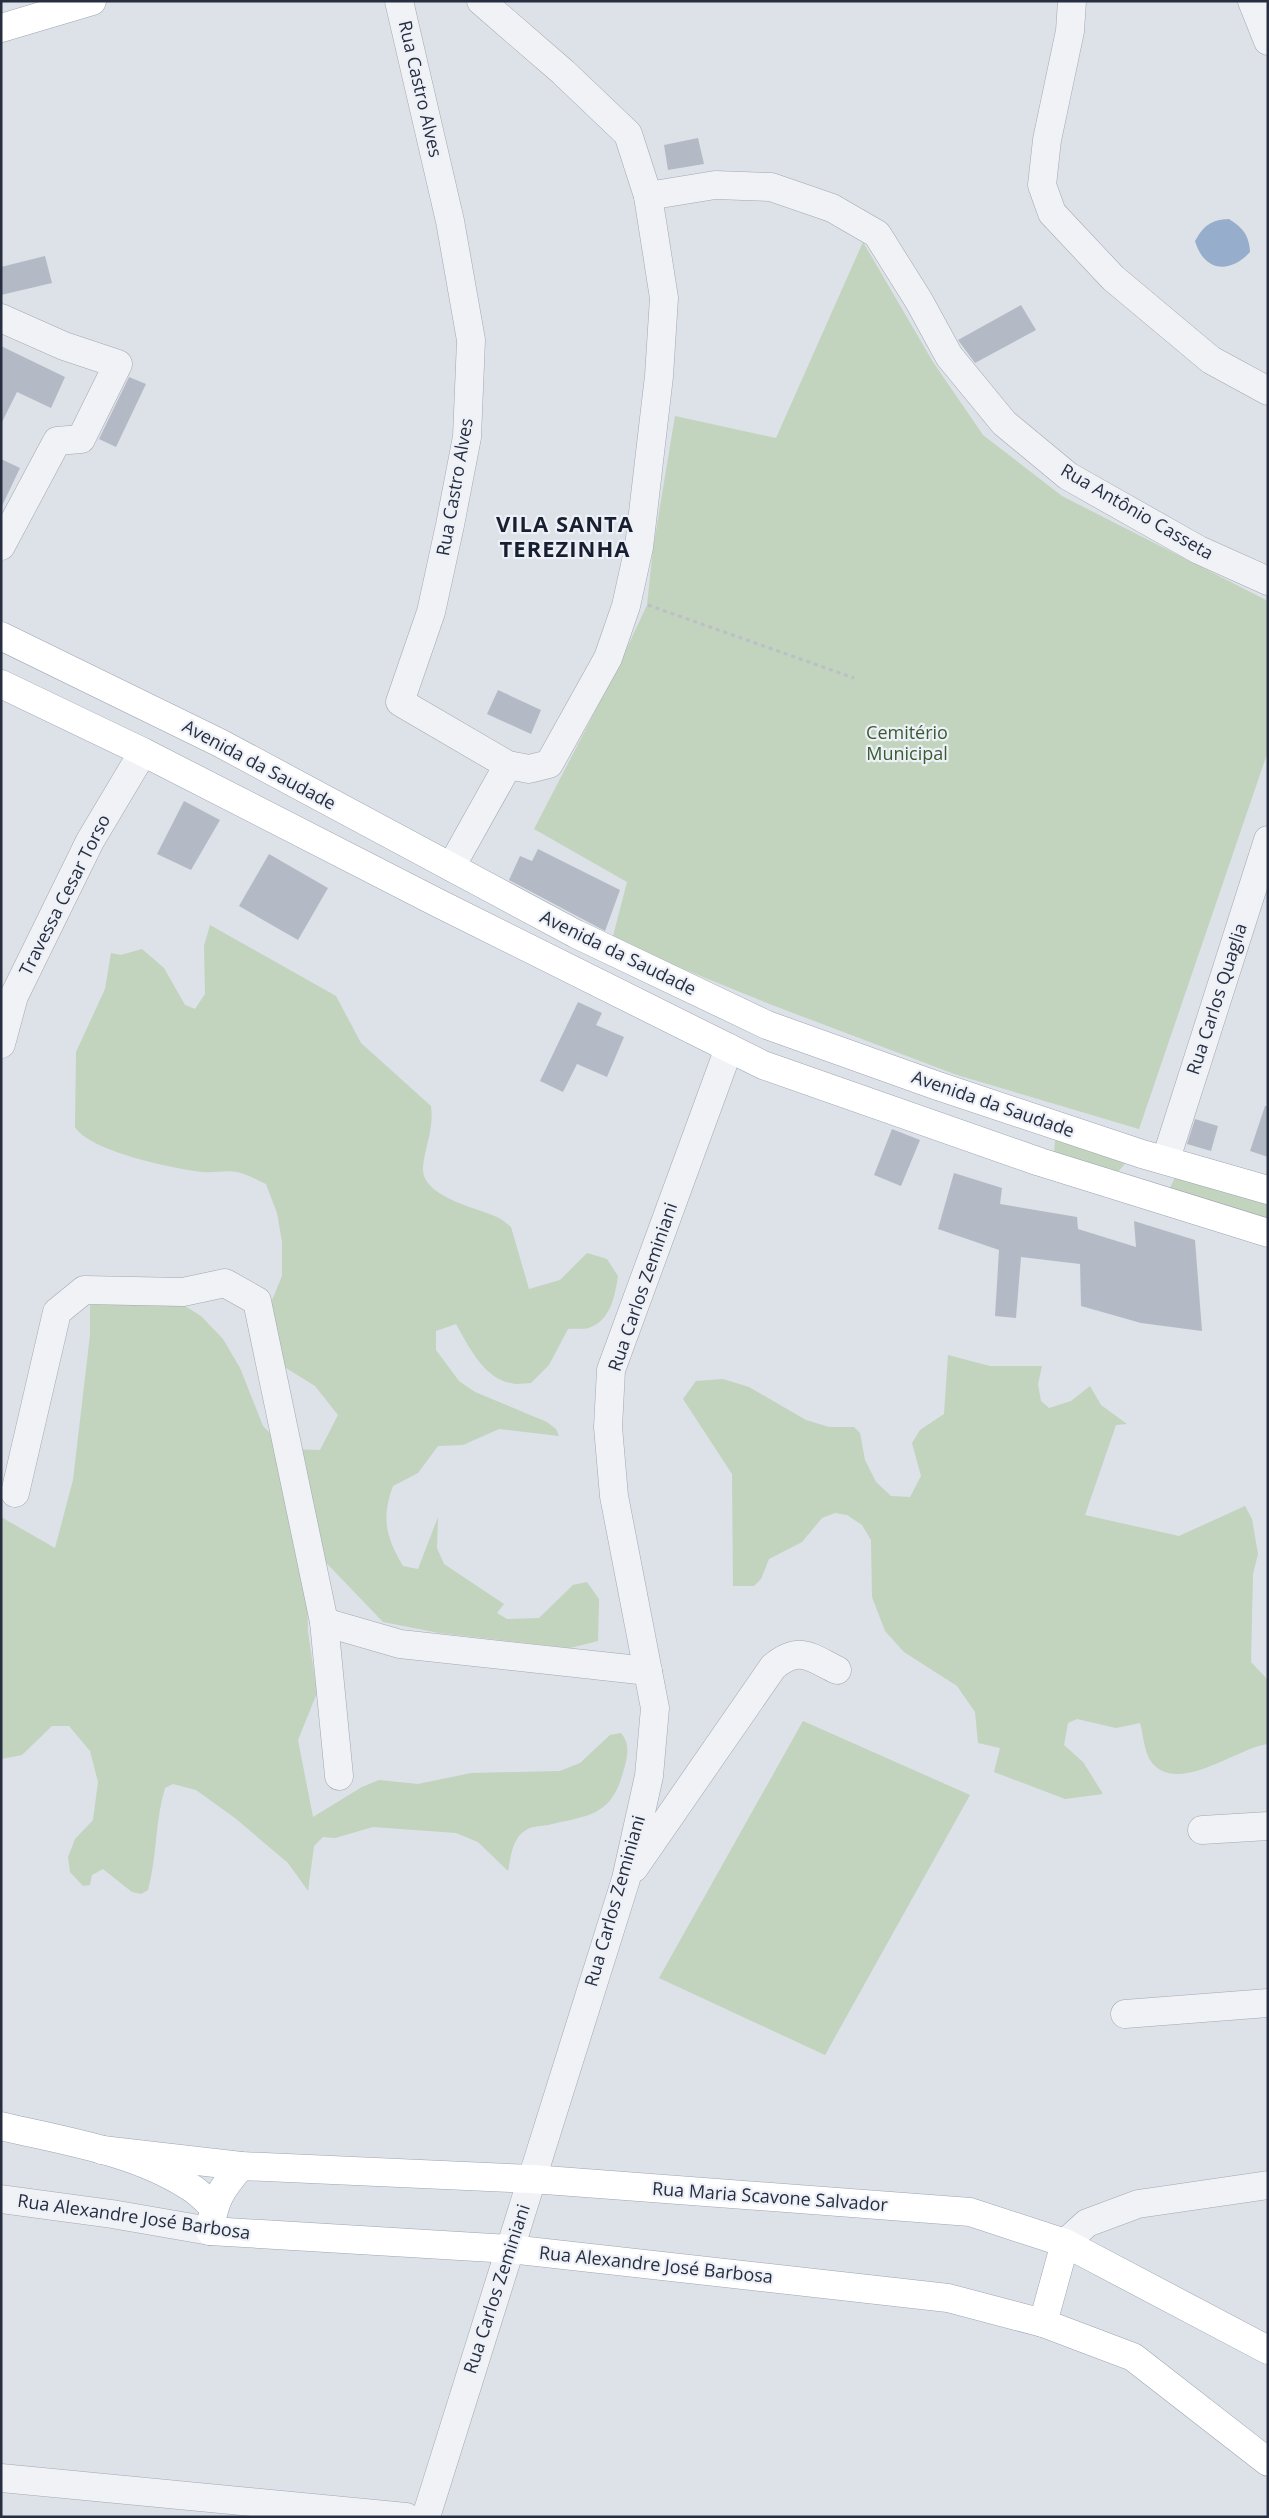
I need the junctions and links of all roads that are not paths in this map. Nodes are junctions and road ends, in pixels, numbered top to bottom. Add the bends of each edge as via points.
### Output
1 (92, 1) edge
2 (399, 1) edge
3 (481, 1) edge
4 (1072, 1) edge
5 (1252, 1) edge
6 (8, 22) edge
7 (1268, 41) edge
8 (648, 196) junction
9 (1, 318) edge
10 (1268, 391) edge
11 (1, 546) edge
12 (1268, 581) edge
13 (1, 636) edge
14 (1, 684) edge
15 (143, 752) junction
16 (254, 761) junction
17 (508, 765) junction
18 (233, 798) junction
19 (1268, 840) edge
20 (451, 867) junction
21 (1, 1044) edge
22 (729, 1048) junction
23 (988, 1102) junction
24 (1052, 1124) junction
25 (970, 1137) junction
26 (1166, 1159) junction
27 (1040, 1162) junction
28 (1130, 1190) junction
29 (1268, 1190) edge
30 (1268, 1233) edge
31 (14, 1492) dead end
32 (324, 1622) junction
33 (837, 1670) dead end
34 (648, 1671) junction
35 (339, 1776) dead end
36 (1268, 1826) edge
37 (1202, 1830) dead end
38 (626, 1880) junction
39 (1268, 2003) edge
40 (1125, 2014) dead end
41 (1, 2126) edge
42 (102, 2150) junction
43 (241, 2166) junction
44 (532, 2179) junction
45 (1268, 2185) edge
46 (1, 2199) edge
47 (212, 2219) junction
48 (1065, 2243) junction
49 (510, 2249) junction
50 (1043, 2323) junction
51 (1268, 2350) edge
52 (1268, 2462) edge
53 (1, 2478) edge
54 (406, 2517) edge
55 (426, 2517) edge

1 - 6 main road
2 - 17 street, Rua Castro Alves via 450,221 471,340 467,437 452,516 431,612 400,702
3 - 8 street via 628,134
4 - 10 street via 1070,31 1047,140 1042,185 1052,213 1113,278 1211,360
5 - 7 street
8 - 12 street, Rua Antônio Casseta via 715,185 770,187 832,208 877,234 919,300 948,356 1004,423 1068,476 1199,550
8 - 17 street via 664,298 659,376 639,547 626,606 608,658 549,764 529,768
9 - 11 street via 64,346 118,364 81,438 56,441
13 - 16 main road, Avenida da Saudade
14 - 15 main road, Avenida da Saudade
15 - 18 main road, Avenida da Saudade
15 - 21 street, Travessa Cesar Torso via 90,840 14,996
16 - 18 main road
16 - 20 main road, Avenida da Saudade
17 - 20 street
18 - 22 main road, Avenida da Saudade
19 - 26 street, Rua Carlos Quaglia
20 - 23 main road, Avenida da Saudade via 576,934 767,1024
22 - 25 main road, Avenida da Saudade via 763,1065
22 - 34 street, Rua Carlos Zeminiani via 611,1370 608,1427 614,1496
23 - 24 main road, Avenida da Saudade
23 - 25 main road via 982,1129
24 - 26 main road, Avenida da Saudade
24 - 27 main road via 1042,1135 1038,1148
25 - 27 main road, Avenida da Saudade
26 - 28 main road via 1157,1174
26 - 29 main road, Avenida da Saudade
27 - 28 main road, Avenida da Saudade
28 - 30 main road, Avenida da Saudade
31 - 32 street via 56,1312 84,1290 183,1292 225,1283 257,1301
32 - 34 street via 400,1644
32 - 35 street
33 - 38 street via 805,1655 787,1656 773,1667
34 - 38 street, Rua Carlos Zeminiani via 655,1708 654,1742
36 - 37 street
38 - 44 street, Rua Carlos Zeminiani
39 - 40 street
41 - 42 main road
42 - 43 main road, Rua Maria Scavone Salvador
42 - 47 main road via 166,2172 192,2188
43 - 44 main road, Rua Maria Scavone Salvador
43 - 47 main road via 223,2186
44 - 48 main road, Rua Maria Scavone Salvador via 970,2212
44 - 49 street, Rua Carlos Zeminiani
45 - 48 street via 1138,2204 1087,2223
46 - 47 street, Rua Alexandre José Barbosa via 112,2214
47 - 49 main road, Rua Alexandre José Barbosa
48 - 50 main road
48 - 51 main road, Rua Maria Scavone Salvador
49 - 50 main road, Rua Alexandre José Barbosa via 948,2298
49 - 55 street, Rua Carlos Zeminiani
50 - 52 main road, Rua Alexandre José Barbosa via 1133,2358
53 - 54 street

